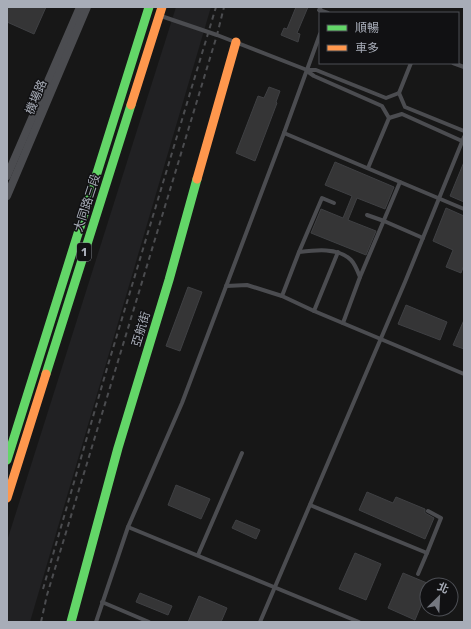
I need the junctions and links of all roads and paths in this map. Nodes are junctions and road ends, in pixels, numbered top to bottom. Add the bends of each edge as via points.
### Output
1 (80, 7) edge
2 (87, 7) edge
3 (148, 9) edge
4 (160, 11) edge
5 (319, 37) edge
6 (236, 42) junction
7 (411, 64) edge
8 (307, 70) junction
9 (399, 93) junction
10 (386, 98) junction
11 (382, 106) junction
12 (405, 107) junction
13 (402, 114) junction
14 (389, 118) junction
15 (464, 131) edge
16 (284, 133) junction
17 (463, 139) edge
18 (368, 168) junction
19 (7, 176) edge
20 (400, 182) junction
21 (7, 196) edge
22 (440, 198) junction
23 (334, 202) dead end
24 (464, 209) edge
25 (367, 215) dead end
26 (384, 221) junction
27 (423, 238) junction
28 (299, 252) junction
29 (338, 252) junction
30 (360, 277) junction
31 (226, 286) junction
32 (282, 296) junction
33 (314, 311) junction
34 (342, 322) junction
35 (381, 338) junction
36 (464, 374) edge
37 (13, 434) junction
38 (25, 440) junction
39 (242, 453) dead end
40 (7, 460) edge
41 (7, 498) edge
42 (310, 505) junction
43 (428, 511) dead end
44 (128, 526) junction
45 (427, 553) junction
46 (198, 555) junction
47 (418, 574) dead end
48 (275, 588) junction
49 (102, 602) junction
50 (71, 622) edge
51 (96, 622) edge
52 (149, 622) edge
53 (260, 622) edge
54 (359, 622) edge

1 - 19 street, 機場路
2 - 21 street, 機場路
3 - 4 lane
3 - 37 main road, 大同路三段 / 1
4 - 6 lane
4 - 38 main road, 大同路三段 / 1
5 - 8 lane
6 - 8 lane
6 - 50 main road, 亞航街 via 169,280 118,448
7 - 9 lane
8 - 10 lane via 316,70
8 - 11 lane via 314,76
8 - 16 lane
9 - 10 lane
9 - 12 lane
10 - 11 lane
11 - 14 lane
12 - 13 lane
12 - 15 lane
13 - 14 lane
13 - 17 lane
14 - 18 lane
16 - 18 lane
16 - 31 lane
17 - 22 lane
18 - 20 lane
20 - 22 lane
20 - 26 lane
22 - 24 lane
22 - 27 lane
23 - 28 lane via 322,198
25 - 26 lane
26 - 27 lane
26 - 30 lane
27 - 35 lane
28 - 29 lane
28 - 32 lane
29 - 30 lane via 352,260
29 - 33 lane
30 - 34 lane
31 - 32 lane via 247,285
31 - 44 lane via 182,403
32 - 33 lane
33 - 34 lane
34 - 35 lane
35 - 36 lane
35 - 42 lane
37 - 38 lane
37 - 40 main road, 大同路三段 / 1
38 - 41 main road, 大同路三段 / 1
39 - 46 lane
42 - 45 lane
42 - 48 lane
43 - 45 lane via 441,518
44 - 46 lane
44 - 49 lane
45 - 47 lane
46 - 48 lane
48 - 53 lane
48 - 54 lane
49 - 51 lane
49 - 52 lane

